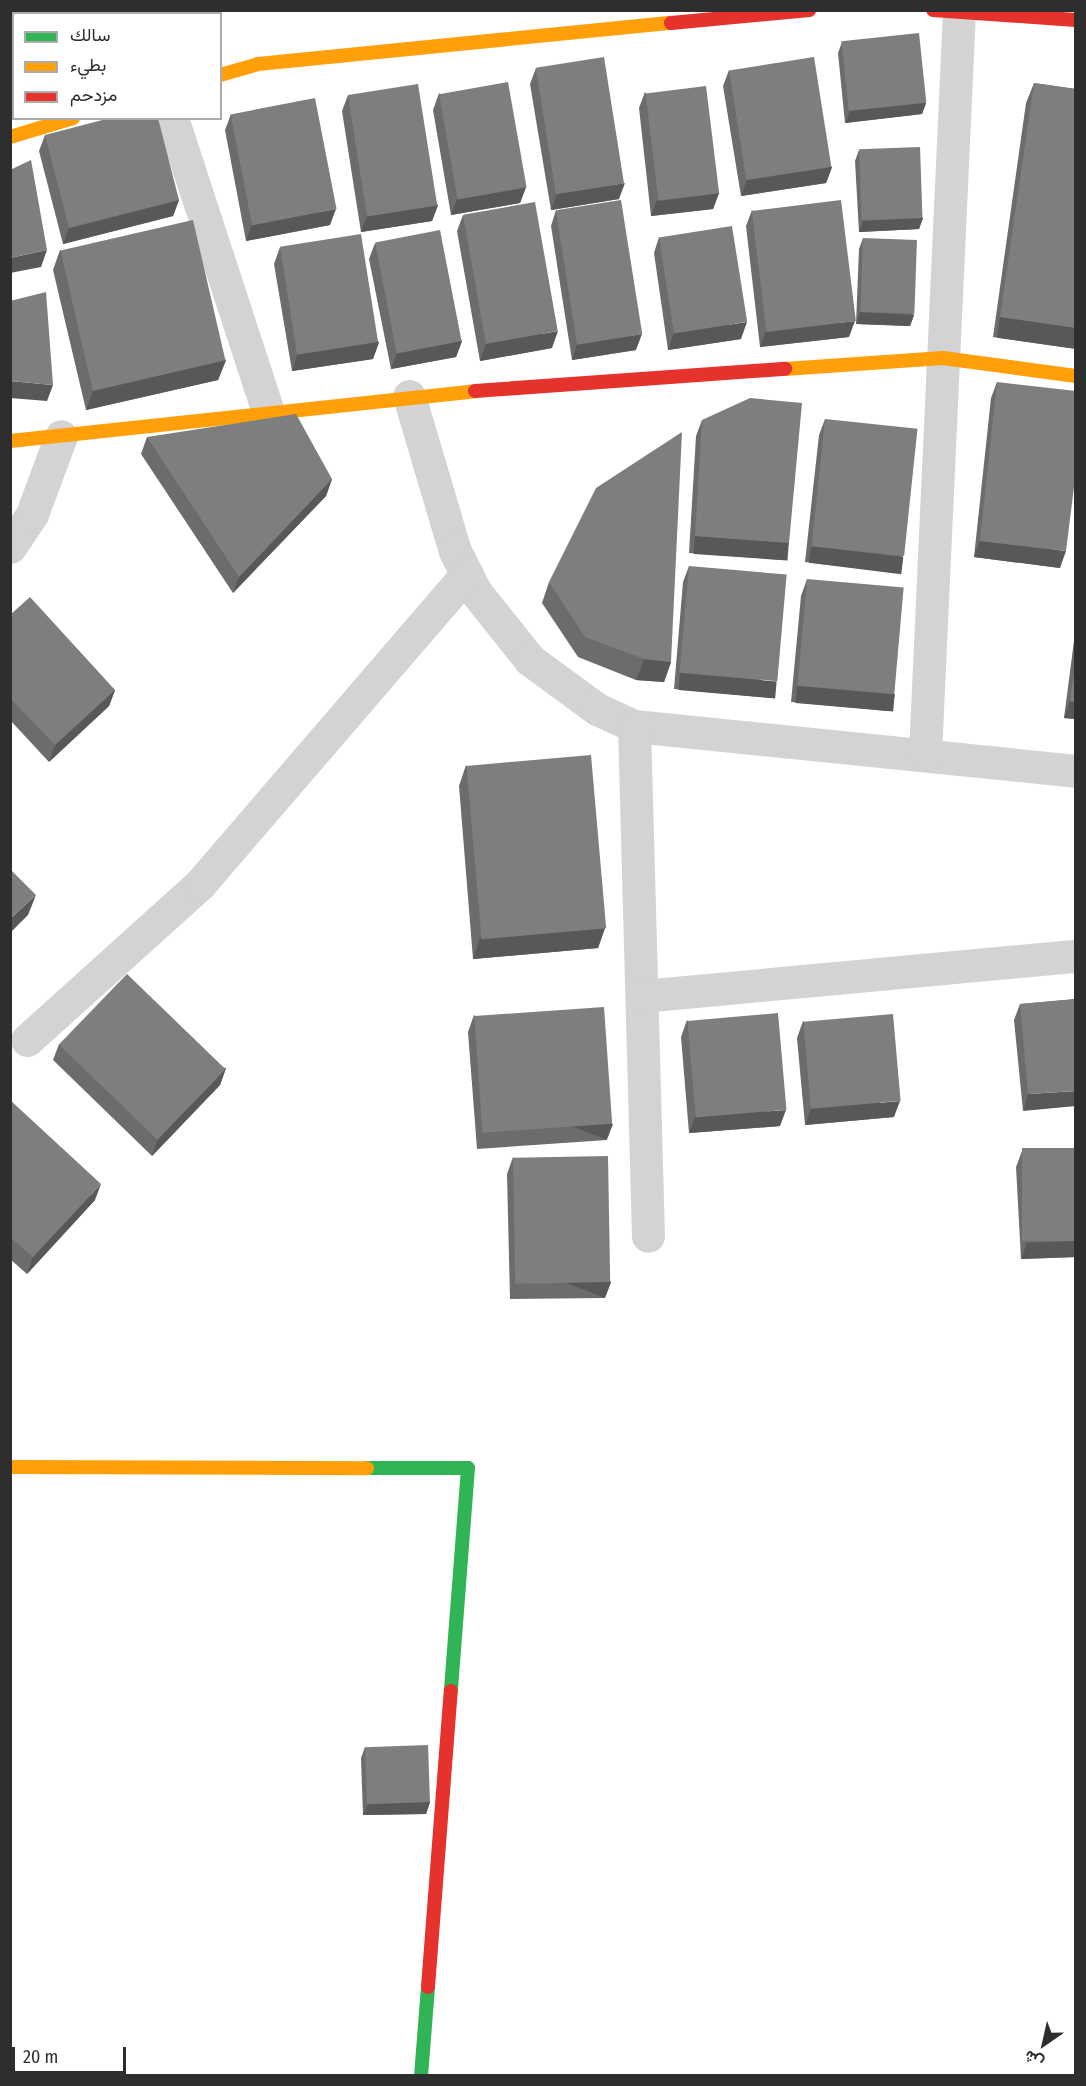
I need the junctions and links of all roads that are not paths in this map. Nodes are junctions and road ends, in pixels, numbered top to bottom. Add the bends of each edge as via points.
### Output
1 (809, 10) edge
2 (946, 11) edge
3 (1076, 20) edge
4 (230, 55) dead end
5 (258, 64) junction
6 (222, 74) edge
7 (66, 120) edge
8 (173, 120) edge
9 (10, 137) edge
10 (943, 358) junction
11 (1076, 376) edge
12 (409, 396) junction
13 (268, 412) junction
14 (61, 436) junction
15 (10, 441) edge
16 (10, 547) edge
17 (467, 574) junction
18 (634, 726) junction
19 (925, 754) junction
20 (1076, 771) edge
21 (1076, 956) edge
22 (642, 996) junction
23 (27, 1040) dead end
24 (648, 1236) dead end
25 (10, 1467) edge
26 (421, 2076) edge

1 - 5 street
2 - 3 street
2 - 10 street
4 - 5 street
5 - 6 street
7 - 9 street
8 - 13 street
10 - 11 street
10 - 12 street
10 - 19 street
12 - 13 street
12 - 17 street
13 - 14 street
14 - 15 street
14 - 16 street via 32,514
17 - 18 street via 501,627 530,660 562,687
17 - 23 street via 200,884
18 - 19 street
18 - 22 street
19 - 20 street
21 - 22 street
22 - 24 street
25 - 26 street via 468,1468

